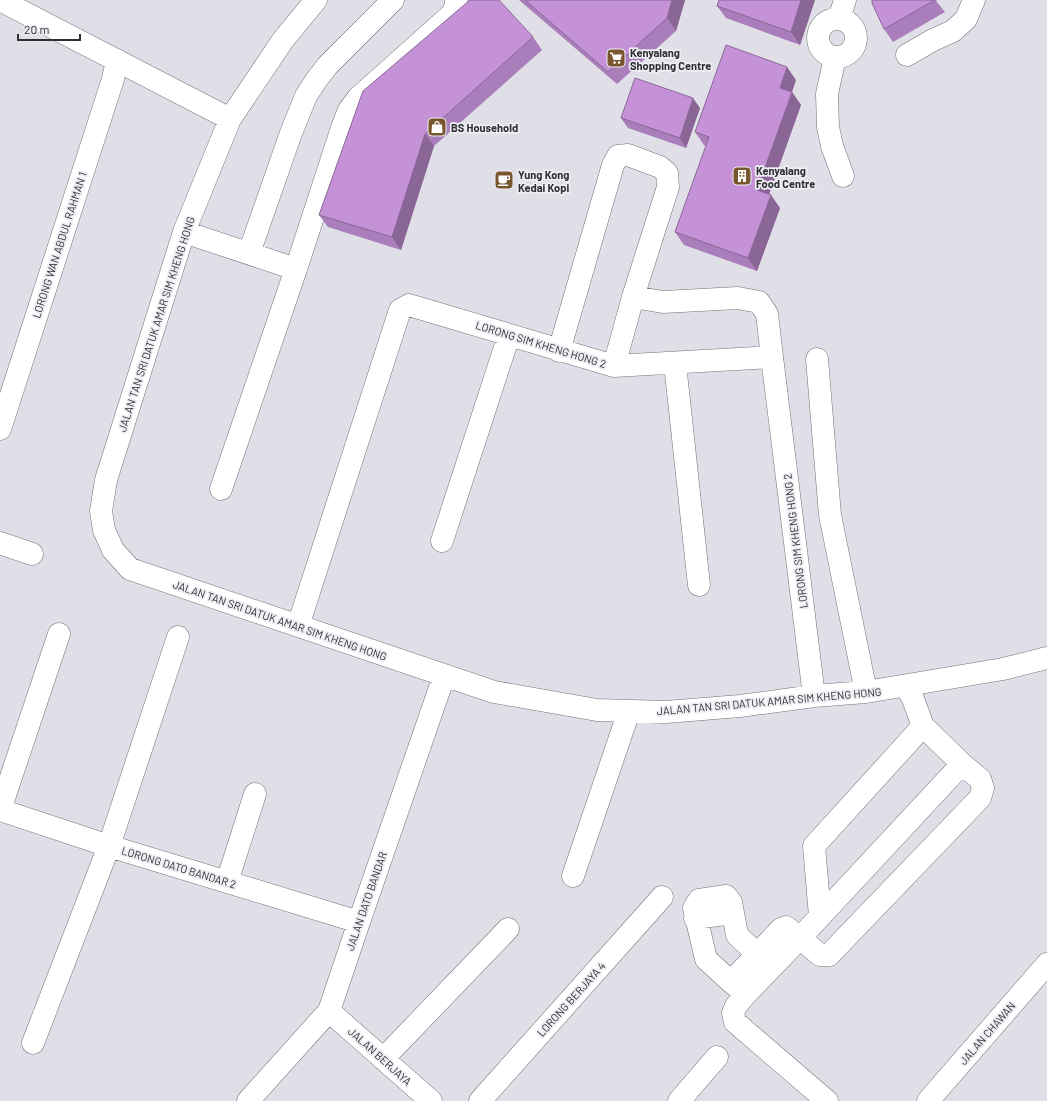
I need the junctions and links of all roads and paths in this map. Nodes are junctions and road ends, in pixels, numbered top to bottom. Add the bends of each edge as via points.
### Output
1 (0, 0) edge
2 (316, 0) edge
3 (393, 0) edge
4 (456, 0) edge
5 (974, 0) edge
6 (842, 9) edge
7 (907, 55) dead end
8 (117, 60) junction
9 (230, 119) junction
10 (843, 176) dead end
11 (184, 232) junction
12 (249, 253) junction
13 (296, 269) junction
14 (633, 297) junction
15 (509, 335) junction
16 (559, 351) junction
17 (772, 357) junction
18 (817, 359) dead end
19 (675, 364) junction
20 (614, 366) junction
21 (0, 429) edge
22 (222, 489) dead end
23 (442, 541) dead end
24 (0, 543) edge
25 (32, 554) dead end
26 (699, 585) dead end
27 (298, 626) junction
28 (59, 634) dead end
29 (178, 637) dead end
30 (1047, 658) edge
31 (444, 676) junction
32 (906, 686) junction
33 (866, 692) junction
34 (814, 696) junction
35 (629, 711) junction
36 (923, 726) junction
37 (962, 764) junction
38 (255, 794) dead end
39 (0, 810) edge
40 (109, 846) junction
41 (573, 876) dead end
42 (227, 882) junction
43 (662, 897) dead end
44 (820, 916) junction
45 (359, 922) junction
46 (508, 929) dead end
47 (800, 938) junction
48 (758, 954) junction
49 (1047, 964) edge
50 (739, 988) junction
51 (330, 1011) junction
52 (33, 1043) dead end
53 (717, 1057) dead end
54 (383, 1059) junction
55 (248, 1101) edge
56 (431, 1101) edge
57 (480, 1101) edge
58 (679, 1101) edge
59 (827, 1101) edge
60 (928, 1101) edge

1 - 8 street
2 - 9 street, JALAN TAN SRI DATUK AMAR SIM KHENG HONG via 283,40
3 - 12 street via 328,65 306,96
4 - 13 street via 452,14 358,98 349,110
5 - 7 street via 966,19 953,31
6 - 10 street via 832,20 825,23 818,36 822,50 835,57 827,94 828,127
8 - 9 street
8 - 21 street, LORONG WAN ABDUL RAHMAN 1
9 - 11 street, JALAN TAN SRI DATUK AMAR SIM KHENG HONG
11 - 12 street
11 - 27 street, JALAN TAN SRI DATUK AMAR SIM KHENG HONG via 106,480 101,511 104,530 113,550 130,569
12 - 13 street
13 - 22 street
14 - 16 street via 668,187 667,173 660,167 628,155 618,156 614,165
14 - 17 street via 663,302 738,298 759,302 767,314
14 - 20 street
15 - 16 street, LORONG SIM KHENG HONG 2
15 - 23 street
15 - 27 street, LORONG SIM KHENG HONG 2 via 409,305 400,310
16 - 20 street, LORONG SIM KHENG HONG 2
17 - 19 street, LORONG SIM KHENG HONG 2
17 - 34 street, LORONG SIM KHENG HONG 2
18 - 33 street via 830,515
19 - 20 street, LORONG SIM KHENG HONG 2
19 - 26 street
24 - 25 street
27 - 31 street, JALAN TAN SRI DATUK AMAR SIM KHENG HONG
28 - 39 street
29 - 40 street
30 - 32 street, JALAN TAN SRI DATUK AMAR SIM KHENG HONG via 1003,669
31 - 35 street, JALAN TAN SRI DATUK AMAR SIM KHENG HONG via 494,692 597,710
31 - 45 street, JALAN DATO BANDAR
32 - 33 street, JALAN TAN SRI DATUK AMAR SIM KHENG HONG
32 - 36 street
33 - 34 street, JALAN TAN SRI DATUK AMAR SIM KHENG HONG
34 - 35 street, JALAN TAN SRI DATUK AMAR SIM KHENG HONG via 673,712
35 - 41 street
36 - 37 street
36 - 44 street via 814,846
37 - 44 street
37 - 47 street via 980,779 983,788 980,798 829,955 820,955
38 - 42 street
39 - 40 street, LORONG DATO BANDAR 2
40 - 42 street, LORONG DATO BANDAR 2
40 - 52 street
42 - 45 street, LORONG DATO BANDAR 2
43 - 57 street, LORONG BERJAYA 4
44 - 47 street
45 - 51 street, JALAN DATO BANDAR
46 - 54 street
47 - 48 street via 786,927 781,929
47 - 50 street
48 - 50 street
48 - 50 street via 737,935 733,913 695,918 706,959
49 - 60 street, JALAN CHAWAN
50 - 59 street via 733,1013 735,1022
51 - 54 street, JALAN BERJAYA
51 - 55 street, JALAN DATO BANDAR
53 - 58 street
54 - 56 street, JALAN BERJAYA

